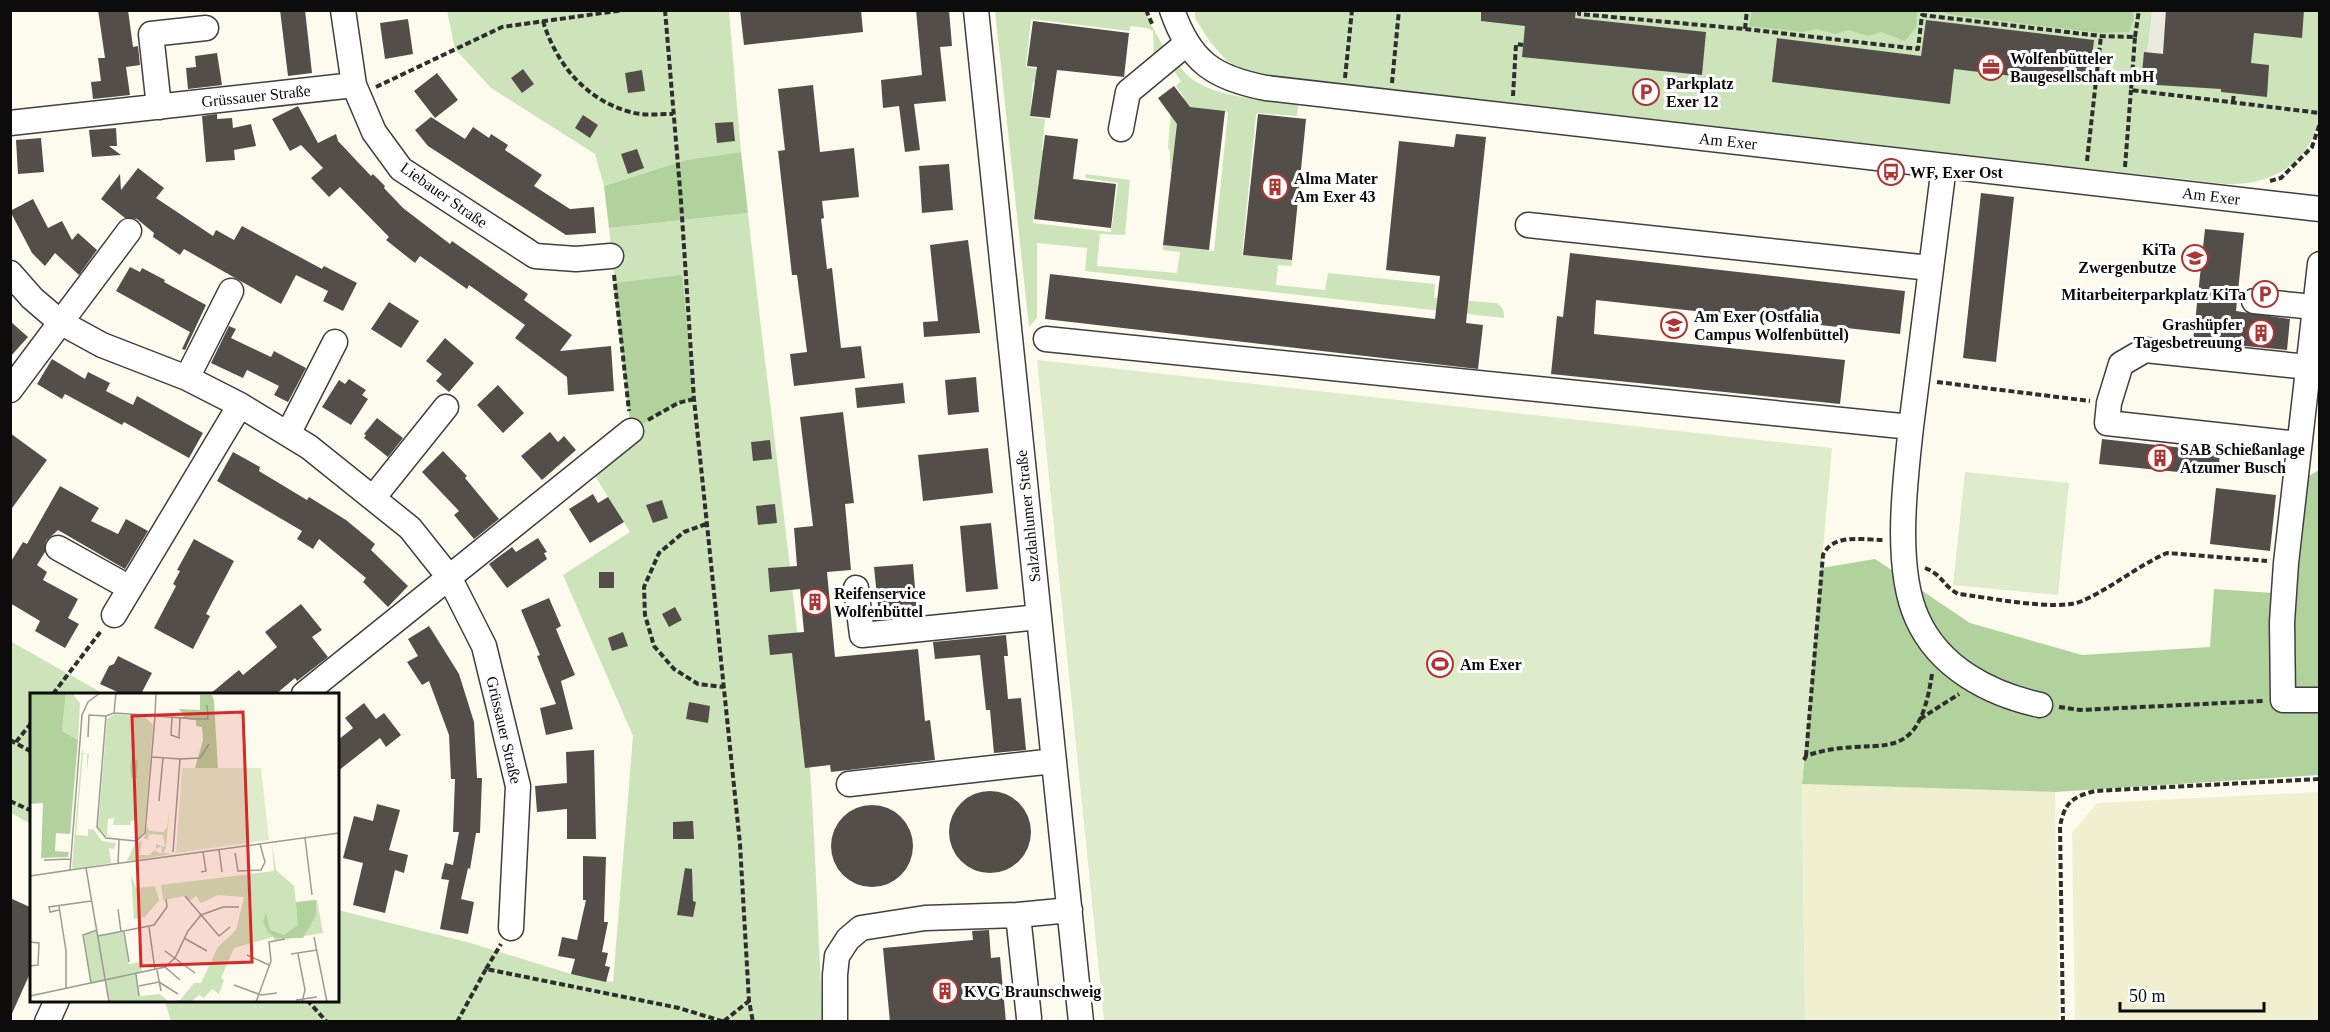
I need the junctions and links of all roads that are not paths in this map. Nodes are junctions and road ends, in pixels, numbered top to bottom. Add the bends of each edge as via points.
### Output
1 (343, 10) edge
2 (976, 10) edge
3 (1172, 10) edge
4 (206, 28) dead end
5 (1186, 44) junction
6 (356, 91) junction
7 (159, 107) junction
8 (10, 123) edge
9 (1121, 129) dead end
10 (1944, 166) junction
11 (2319, 209) edge
12 (1528, 225) dead end
13 (129, 231) dead end
14 (611, 256) road end
15 (2319, 264) edge
16 (1930, 268) junction
17 (10, 273) edge
18 (231, 291) dead end
19 (2254, 301) dead end
20 (2314, 307) junction
21 (60, 322) junction
22 (1046, 339) dead end
23 (335, 342) dead end
24 (2308, 367) junction
25 (187, 378) junction
26 (10, 390) edge
27 (240, 405) junction
28 (446, 407) dead end
29 (1911, 427) junction
30 (631, 431) road end
31 (288, 434) junction
32 (2299, 444) junction
33 (373, 498) junction
34 (58, 548) dead end
35 (449, 577) junction
36 (130, 588) junction
37 (856, 588) dead end
38 (114, 615) road end
39 (1039, 617) junction
40 (305, 693) edge
41 (2319, 700) edge
42 (2040, 705) road end
43 (1054, 761) junction
44 (849, 784) dead end
45 (1071, 910) junction
46 (1018, 915) junction
47 (511, 928) road end
48 (56, 1002) edge
49 (1029, 1017) dead end
50 (46, 1022) edge
51 (834, 1022) edge
52 (1081, 1022) edge

1 - 6 street, Liebauer Straße
2 - 39 street, Salzdahlumer Straße
3 - 5 street, Am Exer
4 - 7 street via 151,34
5 - 9 street via 1128,92
5 - 10 street, Am Exer via 1215,71 1236,82 1266,88
6 - 7 street, Grüssauer Straße
6 - 14 street, Liebauer Straße via 374,132 401,169 535,256 576,260
7 - 8 street, Grüssauer Straße
10 - 11 street, Am Exer
10 - 16 street
12 - 16 street
13 - 21 street
15 - 20 street
16 - 29 street
17 - 21 street, Grüssauer Straße
18 - 25 street
19 - 20 street
20 - 24 street
21 - 25 street, Grüssauer Straße via 102,345
21 - 26 street
22 - 29 street
23 - 31 street
24 - 32 street
24 - 32 street via 2145,350 2121,364 2109,403 2107,423
25 - 27 street, Grüssauer Straße
27 - 31 street, Grüssauer Straße
27 - 36 street
28 - 33 street
29 - 42 street via 1904,540 1917,618 1930,640 1978,684 2011,699
30 - 35 street
31 - 33 street, Grüssauer Straße
32 - 41 street via 2282,622 2283,700
33 - 35 street, Grüssauer Straße via 410,528
34 - 36 street
35 - 40 street
35 - 47 street, Grüssauer Straße via 484,646 518,786
36 - 38 street
37 - 39 street via 862,635
39 - 43 street, Salzdahlumer Straße
43 - 44 street
43 - 45 street, Salzdahlumer Straße
45 - 46 street
45 - 52 street, Salzdahlumer Straße
46 - 49 street
46 - 51 street via 926,918 861,928 837,956
48 - 50 street

